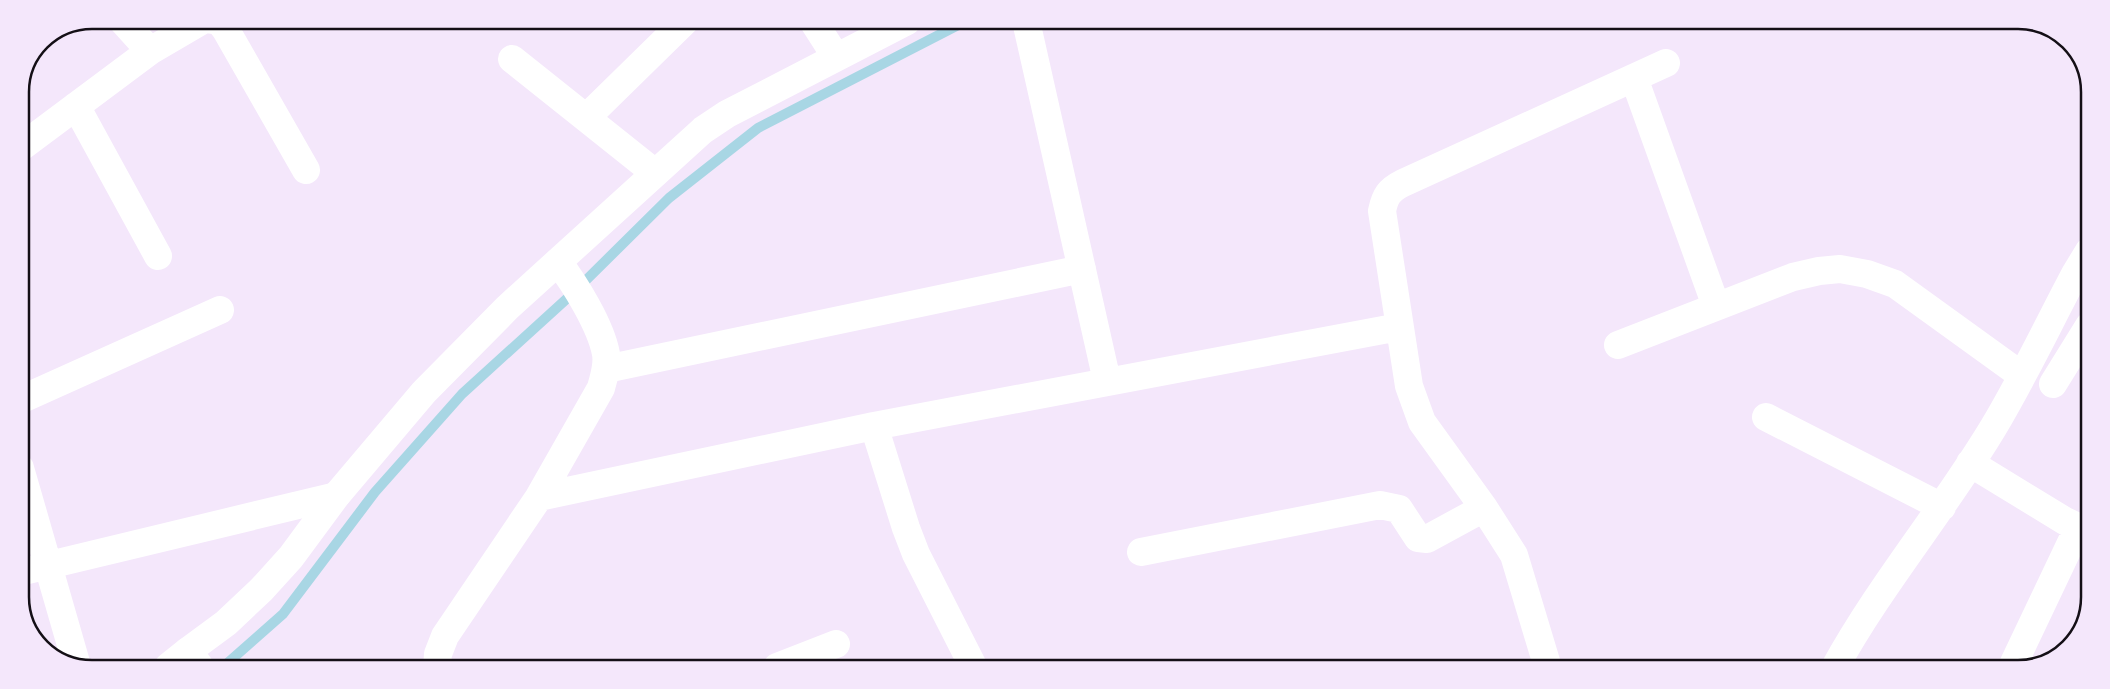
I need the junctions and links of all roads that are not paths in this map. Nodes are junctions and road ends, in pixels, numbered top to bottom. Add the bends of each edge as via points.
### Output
1 (130, 29) edge
2 (188, 29) edge
3 (225, 29) edge
4 (677, 29) edge
5 (818, 29) edge
6 (891, 29) edge
7 (1028, 29) edge
8 (150, 52) junction
9 (836, 57) junction
10 (512, 59) dead end
11 (1666, 63) dead end
12 (1634, 78) junction
13 (76, 106) junction
14 (586, 118) junction
15 (29, 141) edge
16 (306, 170) dead end
17 (655, 173) junction
18 (158, 256) dead end
19 (2081, 264) edge
20 (563, 269) junction
21 (1082, 270) junction
22 (1716, 306) junction
23 (220, 310) dead end
24 (1399, 327) junction
25 (2081, 339) edge
26 (1618, 345) dead end
27 (606, 369) junction
28 (2021, 375) junction
29 (1107, 381) junction
30 (2054, 384) dead end
31 (29, 396) edge
32 (1766, 417) dead end
33 (874, 426) junction
34 (1984, 472) junction
35 (336, 496) junction
36 (539, 497) junction
37 (29, 500) edge
38 (1942, 507) junction
39 (1484, 508) junction
40 (2081, 529) edge
41 (2081, 534) edge
42 (1141, 552) dead end
43 (47, 565) junction
44 (29, 570) edge
45 (836, 644) dead end
46 (74, 657) edge
47 (189, 660) edge
48 (438, 660) edge
49 (794, 660) edge
50 (970, 660) edge
51 (1546, 660) edge
52 (1839, 660) edge
53 (2016, 660) edge

1 - 8 street
2 - 8 street
3 - 16 street
4 - 14 street
5 - 9 street
6 - 9 street
7 - 21 street
8 - 13 street
9 - 17 street via 727,114 703,130
10 - 14 street
11 - 12 street
12 - 22 street
12 - 24 street via 1391,189 1384,198 1382,211
13 - 15 street
13 - 18 street
14 - 17 street
17 - 20 street
19 - 28 street
20 - 27 street via 583,300 602,342
20 - 35 street via 507,308 424,392
21 - 27 street
21 - 29 street
22 - 26 street
22 - 28 street via 1819,270 1867,274 1895,284
23 - 31 street
24 - 29 street
24 - 39 street via 1409,386 1422,422
25 - 30 street
27 - 36 street via 601,388
28 - 34 street via 1993,428
29 - 33 street
32 - 38 street
33 - 36 street
33 - 50 street via 922,568
34 - 38 street
34 - 40 street
35 - 43 street
35 - 47 street via 291,557
36 - 48 street via 445,636
37 - 43 street
38 - 52 street via 1856,630
39 - 42 street via 1427,539 1418,538 1399,509 1380,505
39 - 51 street via 1514,555
41 - 53 street
43 - 44 street
43 - 46 street
45 - 49 street

